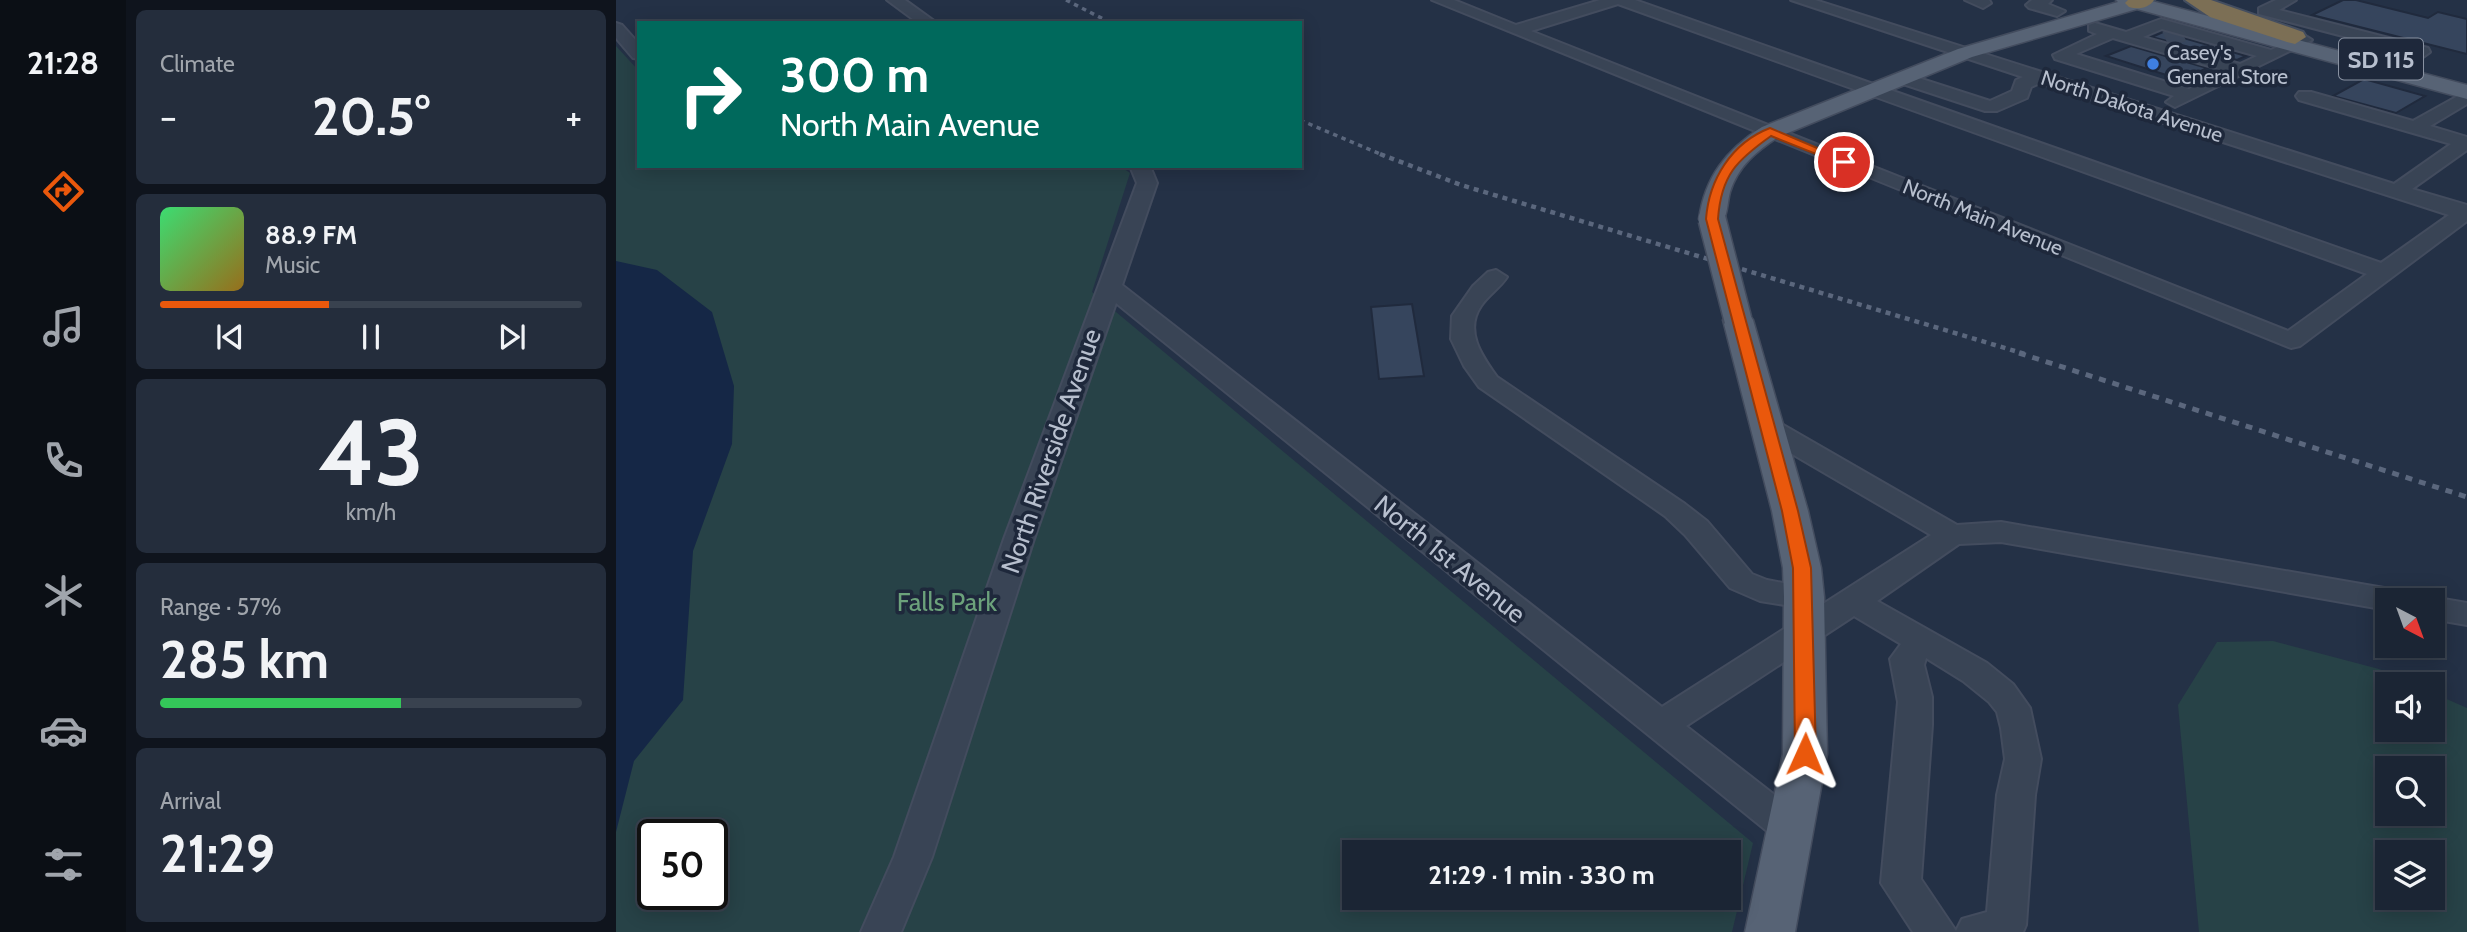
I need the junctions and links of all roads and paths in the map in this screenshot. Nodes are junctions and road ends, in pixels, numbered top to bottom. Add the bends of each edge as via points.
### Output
1 (895, 0) edge
2 (1440, 0) edge
3 (1618, 0) edge
4 (1799, 0) edge
5 (2086, 0) edge
6 (2157, 0) edge
7 (2195, 0) edge
8 (2288, 0) edge
9 (2135, 1) edge
10 (2050, 6) edge
11 (926, 21) edge
12 (2075, 22) junction
13 (616, 28) edge
14 (1516, 30) junction
15 (2120, 35) junction
16 (2297, 41) junction
17 (2196, 44) junction
18 (637, 52) edge
19 (1965, 53) junction
20 (2272, 55) junction
21 (2396, 68) junction
22 (2241, 70) junction
23 (2039, 76) junction
24 (1903, 78) junction
25 (2467, 82) edge
26 (1871, 90) junction
27 (2191, 94) junction
28 (2305, 96) dead end
29 (2464, 100) edge
30 (2153, 113) junction
31 (2415, 128) junction
32 (1770, 132) junction
33 (2466, 143) edge
34 (1141, 168) edge
35 (2397, 191) junction
36 (2466, 212) edge
37 (2384, 272) junction
38 (1496, 277) dead end
39 (1110, 286) junction
40 (1768, 428) junction
41 (1952, 535) junction
42 (2375, 597) edge
43 (1856, 603) junction
44 (2445, 610) edge
45 (1804, 614) junction
46 (2467, 614) edge
47 (1921, 641) junction
48 (1659, 726) junction
49 (1791, 830) junction
50 (1775, 931) edge
51 (881, 932) edge
52 (1936, 932) edge
53 (1976, 932) edge

1 - 11 street
2 - 14 street, North Main Avenue
3 - 14 street
3 - 26 street
4 - 19 street, North Dakota Avenue
5 - 10 main road
6 - 16 main road, SD 115
7 - 16 highway
8 - 21 street via 2264,11 2422,52
9 - 12 main road
9 - 16 main road, SD 115
10 - 19 main road
12 - 15 street
12 - 19 main road
13 - 18 street
14 - 32 street, North Main Avenue
15 - 17 street
15 - 17 street via 2161,24
15 - 27 street via 2061,55
16 - 20 street
16 - 21 main road, SD 115
17 - 20 street via 2231,45
17 - 22 street
19 - 23 street, North Dakota Avenue
19 - 24 main road
20 - 22 street
21 - 25 main road, SD 115
21 - 29 main road, SD 115
22 - 27 street
23 - 24 street via 2022,84 2021,94 1991,107
23 - 30 street, North Dakota Avenue
24 - 26 main road
26 - 32 main road
26 - 37 street
27 - 30 street
28 - 31 street
29 - 31 street
30 - 35 street, North Dakota Avenue
31 - 33 street
32 - 37 street, North Main Avenue via 2291,341
32 - 40 main road, bridge via 1737,155 1726,169 1713,196 1712,219
33 - 35 street
34 - 39 street, North Riverside Avenue via 1147,183
35 - 36 street, North Dakota Avenue
36 - 37 street
38 - 45 street via 1466,309 1461,325 1466,353 1488,382 1675,510 1741,581
39 - 48 street, North 1st Avenue
39 - 51 street, North Riverside Avenue via 1018,539 914,858
40 - 41 street
40 - 45 main road via 1802,568
41 - 42 street via 2001,532
41 - 43 street
43 - 45 street
43 - 47 street
44 - 46 street
45 - 48 street
45 - 49 main road via 1805,754
47 - 52 street via 1907,659 1915,698 1901,883
47 - 53 street via 2001,693 2020,728 2023,759 2006,925
48 - 49 street, North 1st Avenue
49 - 50 main road

